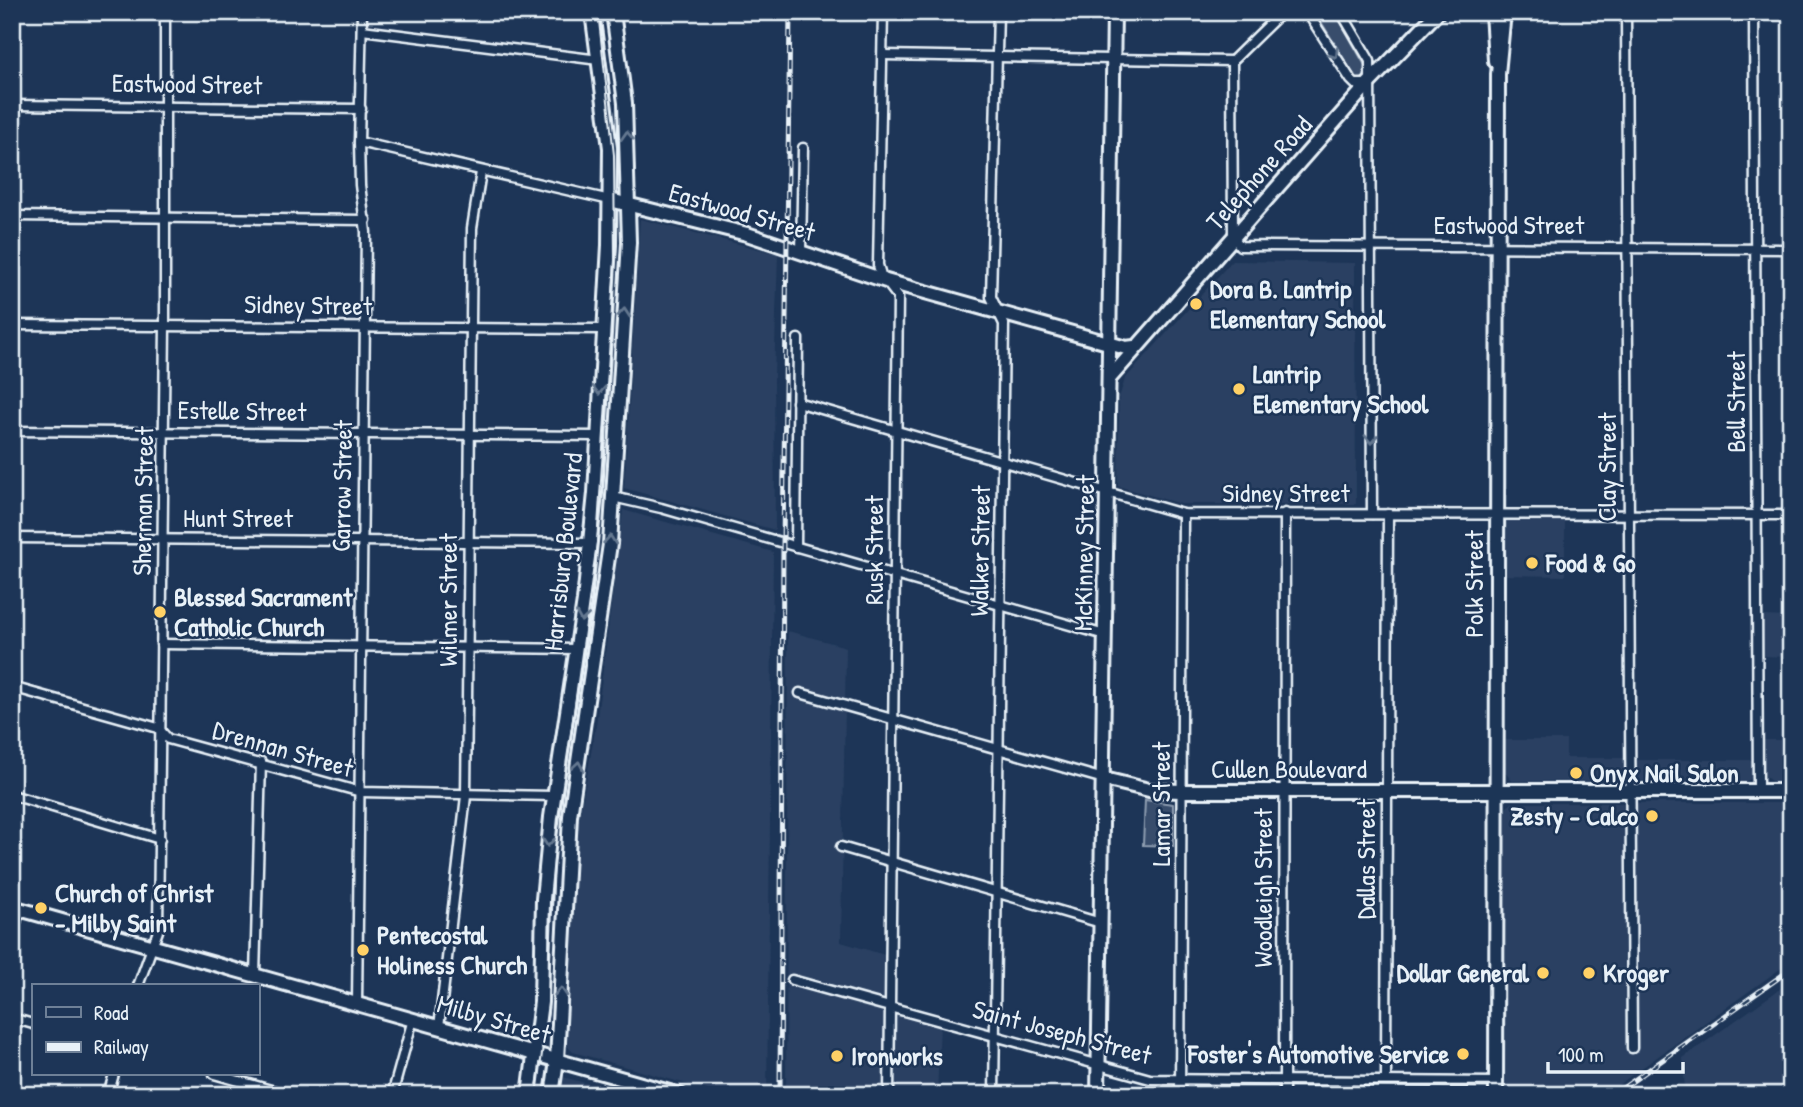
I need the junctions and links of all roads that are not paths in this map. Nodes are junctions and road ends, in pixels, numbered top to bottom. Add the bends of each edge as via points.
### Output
1 (165, 12) edge
2 (362, 12) edge
3 (592, 12) edge
4 (613, 12) edge
5 (883, 12) edge
6 (998, 12) edge
7 (1114, 12) edge
8 (1282, 12) edge
9 (1307, 12) edge
10 (1341, 12) edge
11 (1438, 12) edge
12 (1492, 12) edge
13 (1504, 12) edge
14 (1626, 12) edge
15 (1754, 12) edge
16 (362, 30) junction
17 (883, 55) junction
18 (997, 59) junction
19 (1113, 59) junction
20 (599, 60) junction
21 (1232, 61) junction
22 (1498, 74) junction
23 (1368, 84) junction
24 (12, 105) edge
25 (165, 107) junction
26 (361, 109) junction
27 (359, 142) junction
28 (803, 148) dead end
29 (481, 172) junction
30 (610, 200) junction
31 (630, 204) junction
32 (12, 216) edge
33 (166, 218) junction
34 (366, 220) junction
35 (1233, 237) junction
36 (1627, 247) junction
37 (1371, 249) junction
38 (1497, 249) junction
39 (1756, 249) junction
40 (1791, 249) edge
41 (801, 252) junction
42 (886, 281) junction
43 (998, 311) junction
44 (12, 325) edge
45 (165, 325) junction
46 (366, 327) junction
47 (472, 328) junction
48 (603, 329) junction
49 (798, 339) dead end
50 (1109, 343) junction
51 (1134, 347) junction
52 (1109, 379) junction
53 (797, 402) junction
54 (896, 430) junction
55 (12, 431) edge
56 (165, 431) junction
57 (363, 433) junction
58 (472, 434) junction
59 (597, 436) junction
60 (1001, 460) junction
61 (1107, 491) junction
62 (613, 497) junction
63 (1285, 513) junction
64 (1372, 513) junction
65 (1183, 514) junction
66 (1388, 514) junction
67 (1496, 514) junction
68 (1629, 514) junction
69 (1757, 515) junction
70 (1791, 515) edge
71 (12, 538) edge
72 (163, 538) junction
73 (362, 539) junction
74 (470, 540) junction
75 (589, 543) junction
76 (796, 547) junction
77 (895, 575) junction
78 (1000, 604) junction
79 (1105, 635) junction
80 (161, 644) junction
81 (361, 646) junction
82 (469, 648) junction
83 (577, 649) junction
84 (12, 687) edge
85 (800, 693) dead end
86 (895, 719) junction
87 (158, 728) junction
88 (999, 748) junction
89 (261, 762) junction
90 (1104, 779) junction
91 (1182, 791) junction
92 (1284, 791) junction
93 (1629, 791) junction
94 (1758, 791) junction
95 (1791, 791) edge
96 (360, 792) junction
97 (1387, 792) junction
98 (1496, 792) junction
99 (12, 795) edge
100 (466, 796) junction
101 (554, 796) junction
102 (160, 839) junction
103 (841, 847) dead end
104 (893, 862) junction
105 (996, 892) junction
106 (16, 908) edge
107 (1101, 923) junction
108 (12, 935) edge
109 (152, 946) junction
110 (255, 975) junction
111 (792, 980) dead end
112 (139, 984) edge
113 (358, 1004) junction
114 (890, 1007) junction
115 (12, 1018) edge
116 (413, 1019) junction
117 (32, 1024) edge
118 (439, 1027) junction
119 (995, 1034) junction
120 (1632, 1048) dead end
121 (536, 1054) junction
122 (557, 1060) junction
123 (1099, 1063) junction
124 (113, 1076) edge
125 (221, 1076) edge
126 (1180, 1080) junction
127 (1386, 1080) junction
128 (1284, 1082) junction
129 (1496, 1088) edge
130 (676, 1094) edge
131 (1684, 1094) edge
132 (108, 1095) edge
133 (289, 1095) edge
134 (392, 1095) edge
135 (529, 1095) edge
136 (552, 1095) edge
137 (889, 1095) edge
138 (994, 1095) edge
139 (1098, 1095) edge
140 (1180, 1095) edge
141 (1284, 1095) edge
142 (1709, 1095) edge
143 (1760, 1095) edge
144 (1791, 1095) edge

1 - 25 street, Sherman Street
2 - 16 street, Garrow Street
3 - 20 street, Harrisburg Boulevard
31 -> 4 street, Harrisburg Boulevard via 625,103
5 - 17 street, Rusk Street
6 - 18 street, Walker Street
7 - 19 street, McKinney Street
8 - 21 street
9 -> 23 street via 1354,84
10 - 23 street via 1370,61
11 - 23 street, Telephone Road
12 - 22 street, Polk Street
13 - 22 street, Polk Street
14 - 36 street, Clay Street
15 - 39 street, Bell Street
16 - 20 street
16 - 26 street, Garrow Street
17 - 18 street
17 - 42 street, Rusk Street via 878,265
18 - 19 street
18 - 43 street, Walker Street via 991,297
19 - 21 street
19 - 50 street, McKinney Street
20 - 30 street, Harrisburg Boulevard via 610,148
21 - 35 street
22 - 38 street, Polk Street
23 - 35 street, Telephone Road
23 - 37 street
24 - 25 street, Eastwood Street
25 - 26 street, Eastwood Street
25 - 33 street, Sherman Street
26 - 27 street, Garrow Street
27 - 29 street, Eastwood Street
27 - 34 street, Garrow Street via 359,185
28 - 41 street
29 - 30 street, Eastwood Street
29 - 47 street, Wilmer Street via 472,228
30 - 31 street, Eastwood Street
30 - 48 street, Harrisburg Boulevard
31 - 41 street, Eastwood Street
62 -> 31 street, Harrisburg Boulevard
32 - 33 street
33 - 34 street
33 - 45 street, Sherman Street
34 - 46 street, Garrow Street
35 - 37 street, Eastwood Street via 1248,249
35 - 51 street, Telephone Road
36 - 38 street, Eastwood Street
36 - 39 street, Eastwood Street
36 - 68 street, Clay Street
37 - 38 street, Eastwood Street
37 -> 64 street
38 - 67 street, Polk Street
39 - 40 street, Eastwood Street
39 - 69 street, Bell Street
41 - 42 street, Eastwood Street
42 - 43 street, Eastwood Street
42 - 54 street, Rusk Street via 898,298
43 - 50 street, Eastwood Street
43 - 60 street, Walker Street via 1004,324
44 - 45 street, Sidney Street
45 - 46 street, Sidney Street
45 - 56 street, Sherman Street
46 - 47 street, Sidney Street
46 - 57 street, Garrow Street
47 - 48 street, Sidney Street
47 - 58 street, Wilmer Street
48 -> 59 street, Harrisburg Boulevard
49 - 53 street
50 - 51 street
50 - 52 street, McKinney Street
51 - 52 street, Telephone Road
52 - 61 street, McKinney Street
53 - 54 street, Sidney Street
53 - 76 street
54 - 60 street, Sidney Street
54 - 77 street, Rusk Street
55 - 56 street, Estelle Street
56 - 57 street, Estelle Street
56 - 72 street, Sherman Street
57 - 58 street, Estelle Street
57 - 73 street, Garrow Street
58 - 59 street, Estelle Street
58 - 74 street, Wilmer Street
59 - 75 street, Harrisburg Boulevard
60 - 61 street, Sidney Street
60 - 78 street, Walker Street
61 - 65 street, Sidney Street
61 - 79 street, McKinney Street
62 - 76 street
122 -> 62 street, Harrisburg Boulevard via 570,816 604,601
63 - 64 street, Sidney Street
63 - 65 street, Sidney Street
63 - 92 street, Woodleigh Street
64 - 66 street, Sidney Street
65 - 91 street, Lamar Street
66 - 67 street, Sidney Street
66 - 97 street, Dallas Street
67 - 68 street, Sidney Street
67 - 98 street, Polk Street
68 - 69 street, Sidney Street
68 - 93 street, Clay Street
69 - 70 street, Sidney Street
69 - 94 street, Bell Street
71 - 72 street, Hunt Street
72 - 73 street, Hunt Street
72 - 80 street, Sherman Street
73 - 74 street, Hunt Street
73 - 81 street, Garrow Street
74 - 75 street, Hunt Street
74 - 82 street, Wilmer Street
75 -> 83 street, Harrisburg Boulevard
76 - 77 street
77 - 78 street
77 - 86 street, Rusk Street
78 - 79 street
78 - 88 street, Walker Street
79 - 90 street, McKinney Street
80 - 81 street
80 - 87 street, Sherman Street
81 - 82 street
81 - 96 street, Garrow Street
82 - 83 street
82 - 100 street, Wilmer Street
83 - 101 street, Harrisburg Boulevard
84 - 87 street, Drennan Street
85 - 86 street, Cullen Boulevard
86 - 88 street, Cullen Boulevard
86 - 104 street, Rusk Street
87 - 89 street, Drennan Street via 168,739
87 - 102 street, Sherman Street
88 - 90 street, Cullen Boulevard
88 - 105 street, Walker Street
89 - 96 street, Drennan Street
89 - 110 street
90 - 91 street, Cullen Boulevard via 1149,790
90 - 107 street, McKinney Street
91 - 92 street, Cullen Boulevard
91 - 126 street, Lamar Street
92 - 97 street, Cullen Boulevard
92 - 128 street, Woodleigh Street
93 - 94 street, Cullen Boulevard
93 - 98 street, Cullen Boulevard
93 - 120 street, Clay Street
94 - 95 street, Cullen Boulevard
96 - 100 street, Drennan Street
96 - 113 street, Garrow Street
97 - 98 street, Cullen Boulevard
97 - 127 street, Dallas Street
98 - 129 street, Polk Street
99 - 102 street
100 - 101 street, Drennan Street
100 - 118 street, Wilmer Street
101 -> 121 street, Harrisburg Boulevard
102 - 109 street, Sherman Street via 158,931
103 - 104 street
104 - 105 street
104 - 114 street, Rusk Street
105 - 107 street
105 - 119 street, Walker Street
106 - 108 street
106 - 109 street, Milby Street
107 - 123 street, McKinney Street
109 - 110 street, Milby Street
109 - 112 street, Sherman Street
110 - 113 street, Milby Street
111 - 114 street, Saint Joseph Street
113 - 116 street, Milby Street
114 - 119 street, Saint Joseph Street
114 - 137 street, Rusk Street
115 - 117 street
116 - 118 street, Milby Street
116 - 134 street
118 - 121 street, Milby Street
119 - 123 street, Saint Joseph Street
119 - 138 street, Walker Street
121 - 122 street, Milby Street
121 - 135 street, Harrisburg Boulevard
122 - 130 street, Milby Street
122 - 136 street, Harrisburg Boulevard
123 - 126 street, Saint Joseph Street via 1150,1079
123 - 139 street, McKinney Street
124 - 132 street
125 - 133 street
126 - 128 street, Saint Joseph Street
126 - 140 street, Lamar Street
127 - 128 street, Saint Joseph Street
127 - 129 street, Saint Joseph Street
128 - 141 street, Woodleigh Street
131 - 142 street
143 - 144 street

